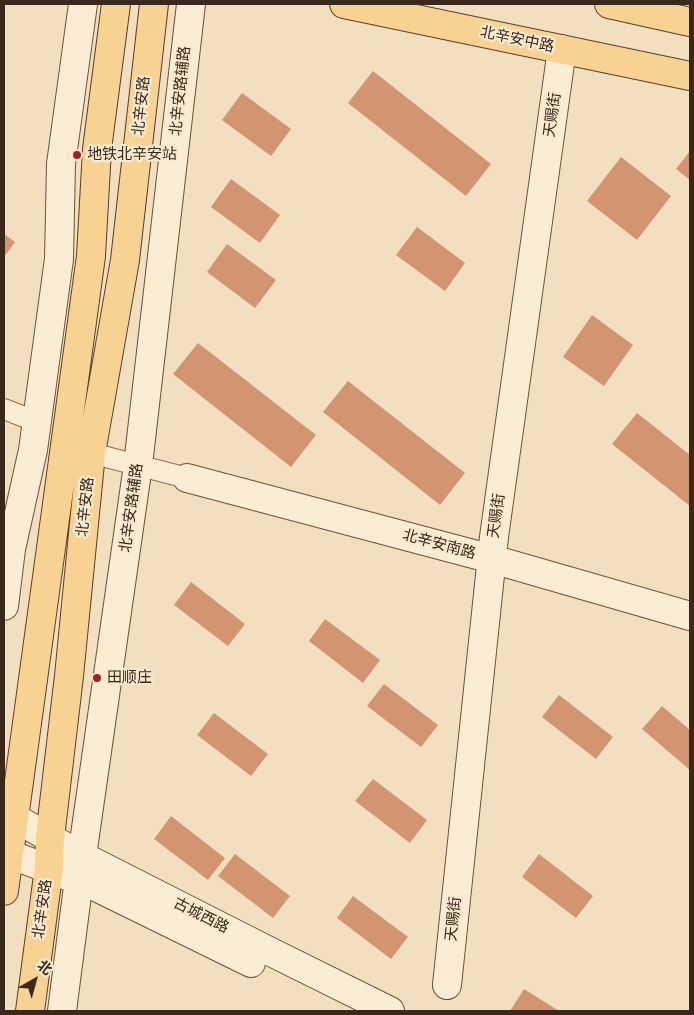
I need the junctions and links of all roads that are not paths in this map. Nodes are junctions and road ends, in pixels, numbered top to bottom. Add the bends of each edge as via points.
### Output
1 (83, 4) edge
2 (116, 4) edge
3 (154, 4) edge
4 (191, 4) edge
5 (344, 4) edge
6 (609, 4) edge
7 (690, 22) edge
8 (562, 49) junction
9 (690, 76) edge
10 (82, 324) junction
11 (4, 409) edge
12 (37, 422) junction
13 (92, 453) junction
14 (138, 465) junction
15 (187, 478) joint
16 (492, 559) junction
17 (4, 606) edge
18 (690, 616) edge
19 (9, 814) edge
20 (50, 837) junction
21 (6, 853) edge
22 (49, 868) junction
23 (80, 868) junction
24 (4, 891) edge
25 (447, 985) dead end
26 (30, 1011) edge
27 (62, 1011) edge
28 (349, 1011) edge
29 (390, 1011) edge

1 - 12 street via 61,164 59,259
2 - 10 main road, 北辛安路 via 97,149 91,256
3 - 13 main road, 北辛安路 via 125,260
4 - 14 street, 北辛安路辅路
5 - 8 main road, 北辛安中路
6 - 7 main road
8 - 9 main road, 北辛安中路
8 - 16 street, 天赐街
10 - 12 street
10 - 19 main road, 北辛安路
11 - 12 street
12 - 17 street via 11,549
13 - 14 street
13 - 20 main road, 北辛安路
14 - 15 street
14 - 23 street, 北辛安路辅路
15 - 16 street, 北辛安南路
16 - 18 street, 北辛安南路
16 - 25 street, 天赐街
19 - 20 street, 古城西路
19 - 21 main road, 北辛安路
20 - 22 main road, 北辛安路
20 - 23 street, 古城西路
21 - 22 street, 古城西路
21 - 24 main road, 北辛安路
22 - 23 street, 古城西路
22 - 26 main road, 北辛安路
23 - 27 street, 北辛安路辅路
23 - 28 street, 古城西路 via 96,887
23 - 29 street, 古城西路 via 267,950

